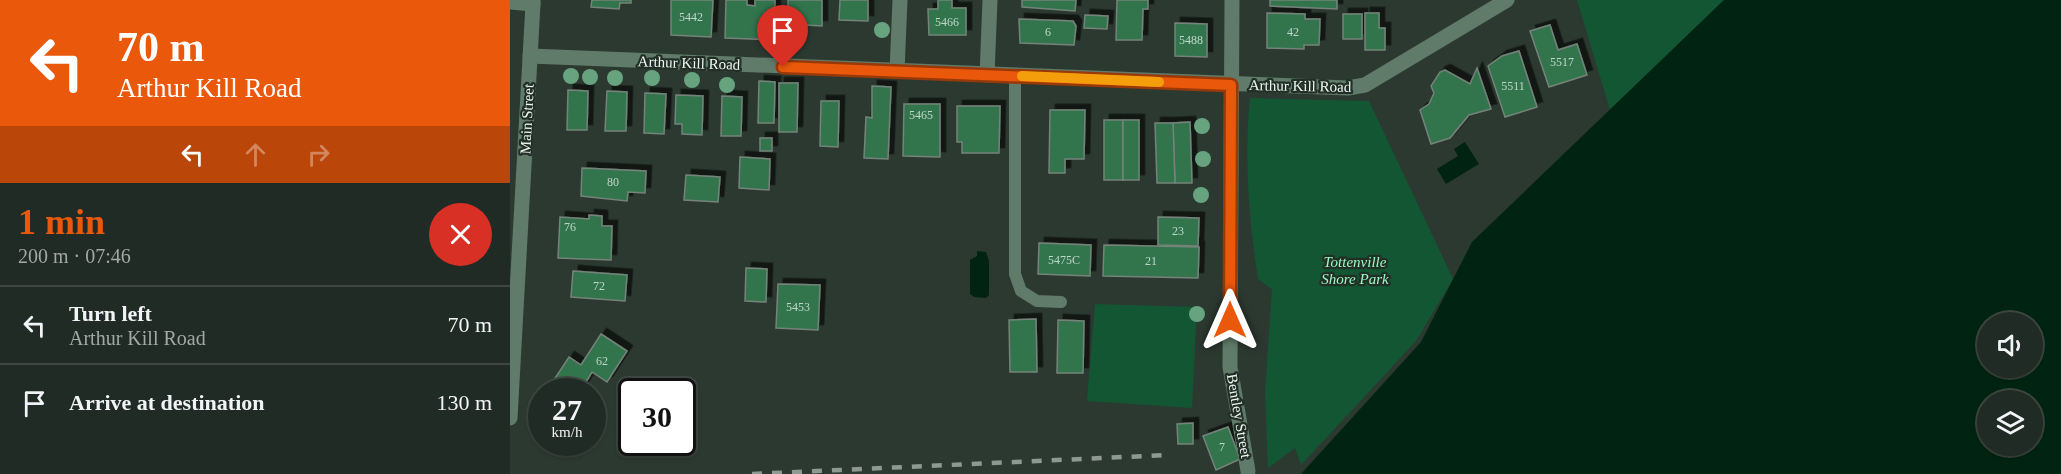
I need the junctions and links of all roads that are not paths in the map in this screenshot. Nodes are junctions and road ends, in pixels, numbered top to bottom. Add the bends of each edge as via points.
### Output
1 (900, 0) edge
2 (990, 0) edge
3 (1232, 0) edge
4 (1507, 0) edge
5 (510, 2) edge
6 (533, 2) edge
7 (530, 56) junction
8 (897, 71) junction
9 (987, 75) junction
10 (1015, 76) junction
11 (1231, 85) junction
12 (1061, 302) dead end
13 (514, 304) edge
14 (510, 418) edge
15 (1248, 471) dead end

1 - 8 street
2 - 9 street
3 - 11 street, Bentley Street
4 - 11 street, Arthur Kill Road via 1365,85
5 - 6 street
6 - 7 street, Main Street
7 - 8 street, Arthur Kill Road
7 - 13 street, Main Street
8 - 9 street, Arthur Kill Road
9 - 10 street, Arthur Kill Road
10 - 11 street, Arthur Kill Road
10 - 12 lane via 1015,274 1021,291 1037,301
11 - 15 street, Bentley Street via 1230,368
13 - 14 street, Main Street

